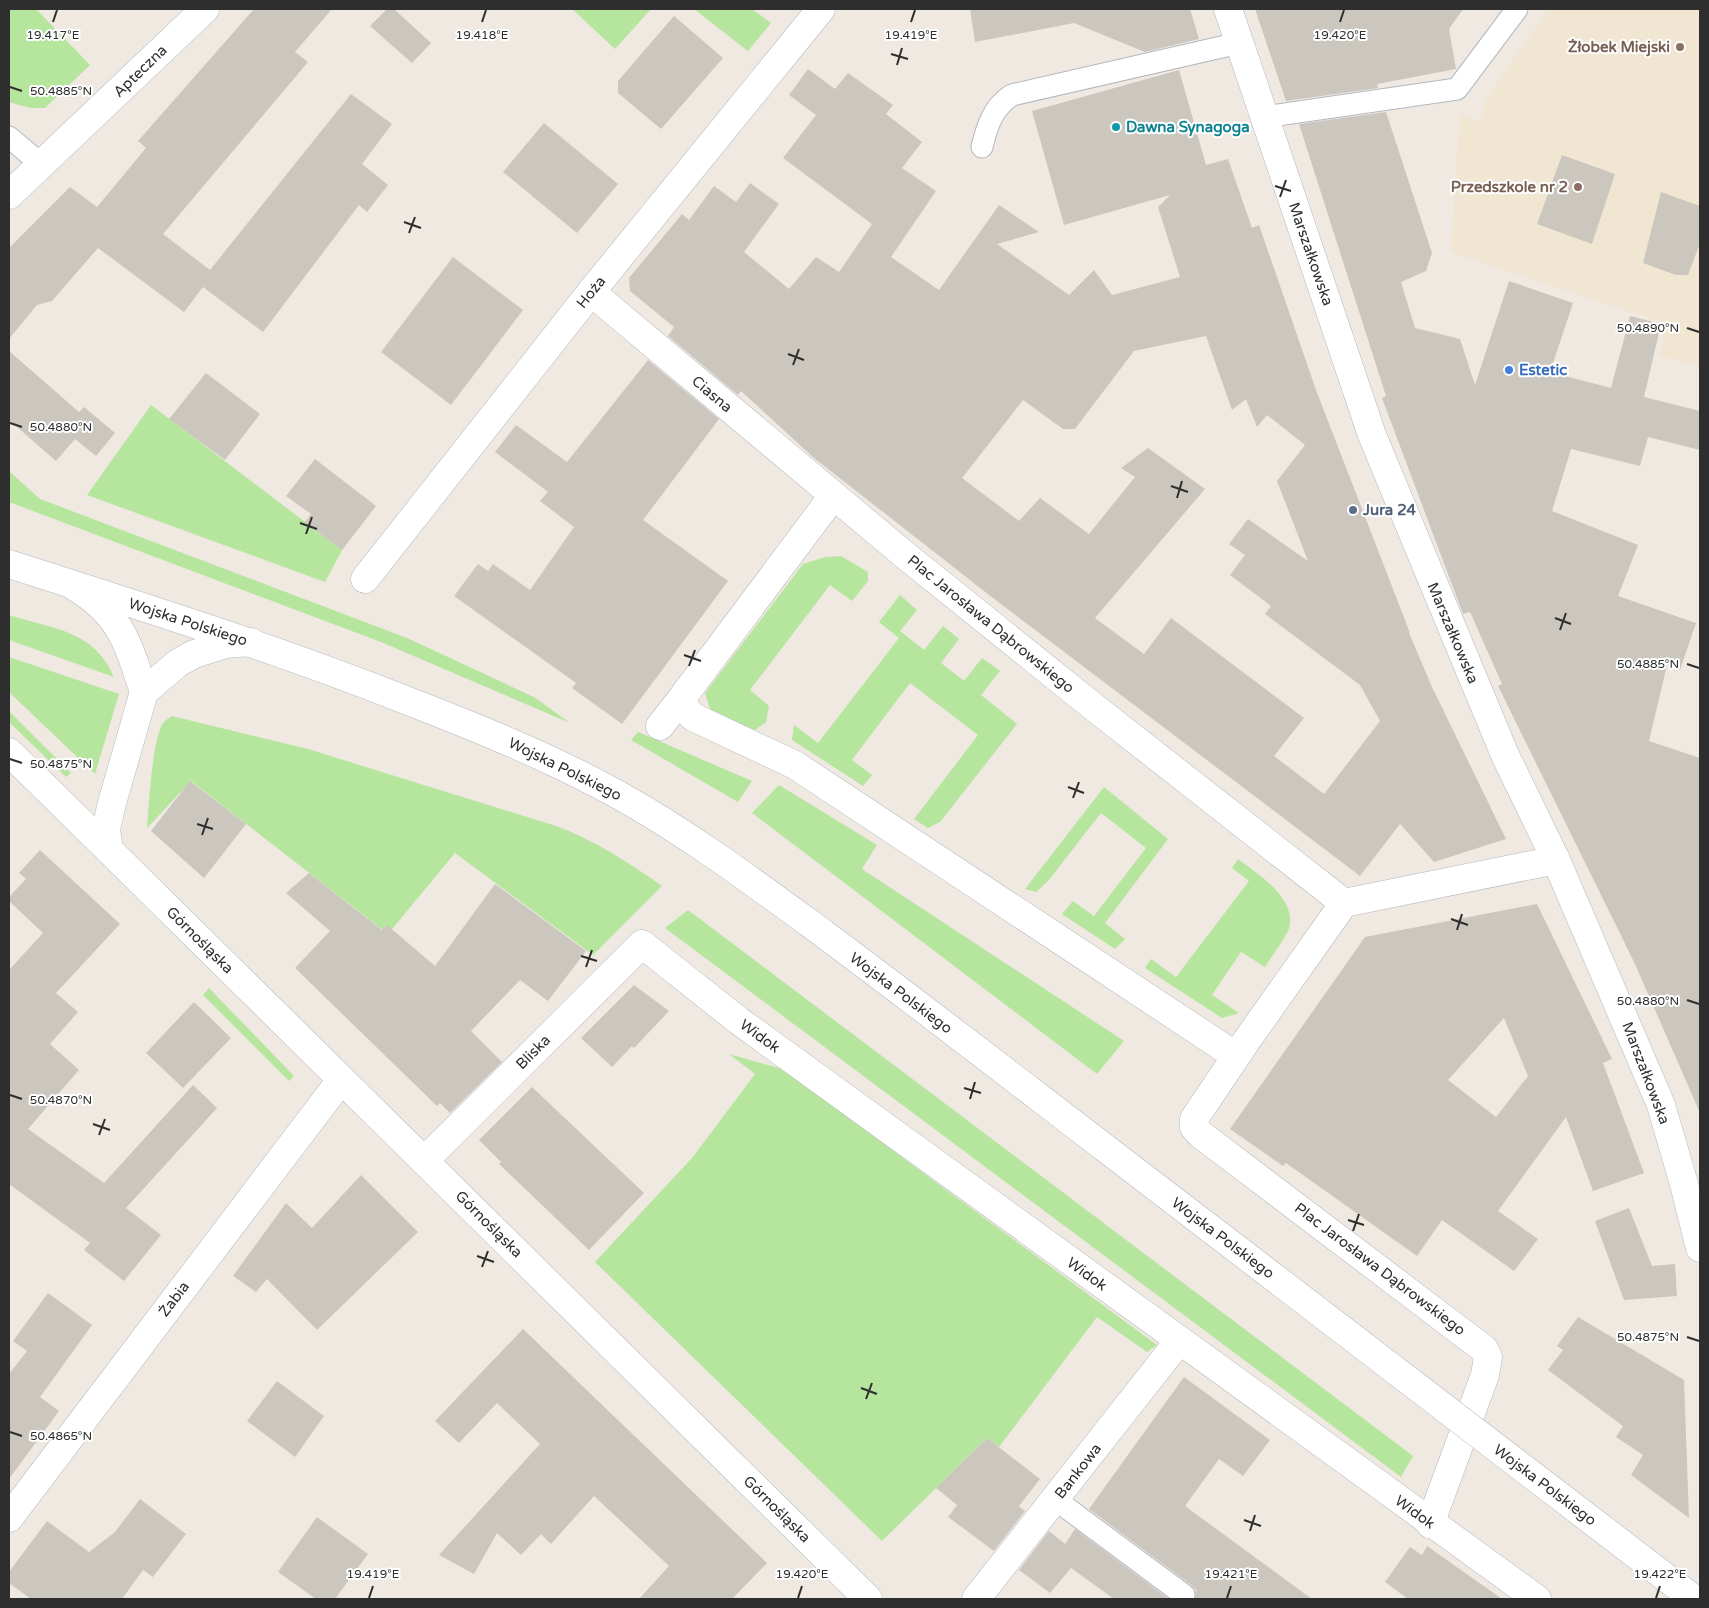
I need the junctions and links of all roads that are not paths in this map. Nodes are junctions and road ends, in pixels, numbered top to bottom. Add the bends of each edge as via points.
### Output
1 (205, 9) edge
2 (821, 9) edge
3 (1228, 9) edge
4 (1517, 9) edge
5 (1240, 43) junction
6 (1264, 117) junction
7 (9, 137) edge
8 (982, 147) dead end
9 (42, 165) junction
10 (9, 195) edge
11 (590, 292) junction
12 (833, 496) junction
13 (9, 551) edge
14 (9, 564) edge
15 (37, 574) junction
16 (365, 579) dead end
17 (69, 584) junction
18 (251, 642) junction
19 (144, 692) junction
20 (685, 694) junction
21 (660, 726) dead end
22 (9, 752) edge
23 (109, 850) junction
24 (1556, 860) junction
25 (1344, 903) junction
26 (642, 944) joint
27 (1236, 1056) junction
28 (341, 1080) junction
29 (424, 1161) junction
30 (1700, 1248) edge
31 (1179, 1341) junction
32 (1056, 1500) junction
33 (9, 1518) edge
34 (1430, 1524) junction
35 (1184, 1594) dead end
36 (868, 1599) edge
37 (976, 1599) edge
38 (1537, 1599) edge
39 (1694, 1599) edge

1 - 9 street, Apteczna
2 - 11 street, Hoża
3 - 5 street, Marszałkowska
4 - 6 lane via 1458,89
5 - 6 street, Marszałkowska
5 - 8 lane via 1012,94 991,116
6 - 24 street, Marszałkowska via 1372,435 1505,755
7 - 9 lane
9 - 10 street, Apteczna
11 - 12 street, Ciasna
11 - 16 street, Hoża
12 - 20 street
12 - 25 street, Plac Jarosława Dąbrowskiego via 1095,708
13 - 15 street
14 - 15 street, Wojska Polskiego
15 - 17 street, Wojska Polskiego
17 - 18 street, Wojska Polskiego
17 - 19 street via 112,615 126,642
18 - 19 street via 226,644 194,654 178,663
18 - 39 street, Wojska Polskiego, bridge via 322,667 520,747 613,792 674,827 880,976
19 - 23 street via 106,829
20 - 21 street
20 - 27 street via 683,706 693,717 796,765
22 - 23 street, Górnośląska
23 - 28 street, Górnośląska
24 - 25 street
24 - 30 street, Marszałkowska via 1661,1105
25 - 27 street, Plac Jarosława Dąbrowskiego
26 - 29 street, Bliska
26 - 31 street, Widok via 739,1021
27 - 34 street, Plac Jarosława Dąbrowskiego via 1194,1119 1194,1127 1478,1342 1488,1357 1485,1375
28 - 29 street, Górnośląska
28 - 33 street, Żabia
29 - 36 street, Górnośląska
31 - 32 street, Bankowa
31 - 34 street, Widok
32 - 35 lane
32 - 37 street, Bankowa
34 - 38 street, Widok

